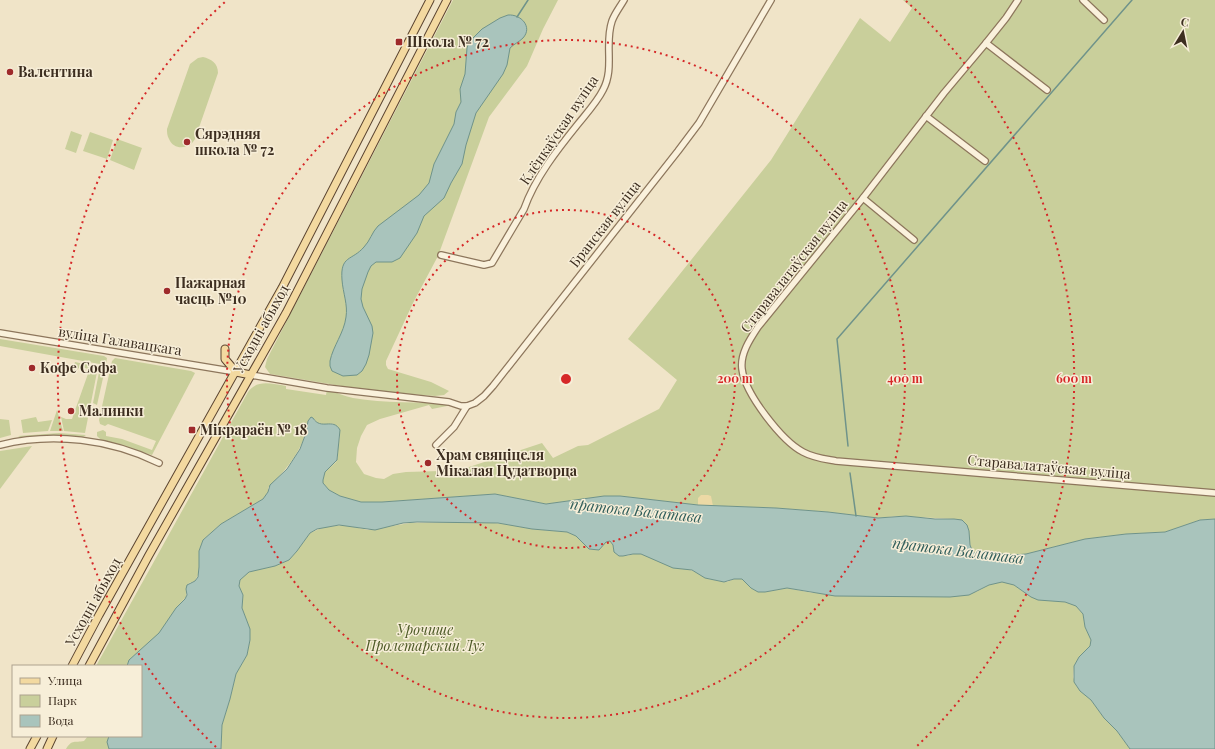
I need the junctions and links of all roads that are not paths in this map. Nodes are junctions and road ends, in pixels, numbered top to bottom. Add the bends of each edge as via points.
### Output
1 (430, 0) edge
2 (447, 0) edge
3 (624, 0) edge
4 (771, 0) edge
5 (1018, 0) edge
6 (1083, 0) edge
7 (1104, 20) dead end
8 (986, 43) junction
9 (1047, 90) dead end
10 (926, 116) junction
11 (985, 161) dead end
12 (863, 198) junction
13 (914, 240) dead end
14 (441, 255) dead end
15 (0, 333) edge
16 (225, 349) dead end
17 (236, 372) junction
18 (251, 375) junction
19 (467, 406) junction
20 (0, 445) edge
21 (436, 445) dead end
22 (159, 463) dead end
23 (1215, 493) edge
24 (73, 665) edge
25 (90, 665) edge
26 (36, 737) edge
27 (53, 737) edge
28 (30, 749) edge
29 (47, 749) edge

1 - 17 main road, Усходні абыход
2 - 18 main road, Усходні абыход via 286,313
3 - 14 street, Клёнкаўская вуліца via 611,22 609,74 603,90 556,152 492,263 484,265
4 - 19 street, Бранская вуліца via 699,123 493,386 475,403
5 - 8 street, Старавалатаўская вуліца
6 - 7 street
8 - 9 street
8 - 10 street, Старавалатаўская вуліца
10 - 11 street
10 - 12 street, Старавалатаўская вуліца
12 - 13 street
12 - 23 street, Старавалатаўская вуліца via 758,327 748,342 742,359 742,370 754,398 776,429 789,442 805,453 825,459
15 - 17 street, вуліца Галавацкага
16 - 17 main road via 225,359
17 - 18 main road
17 - 24 main road, Усходні абыход
18 - 19 street via 327,388
18 - 25 main road, Усходні абыход
19 - 21 street, Бранская вуліца via 454,427
20 - 22 street via 48,438 85,440 116,447
26 - 28 main road
27 - 29 main road

